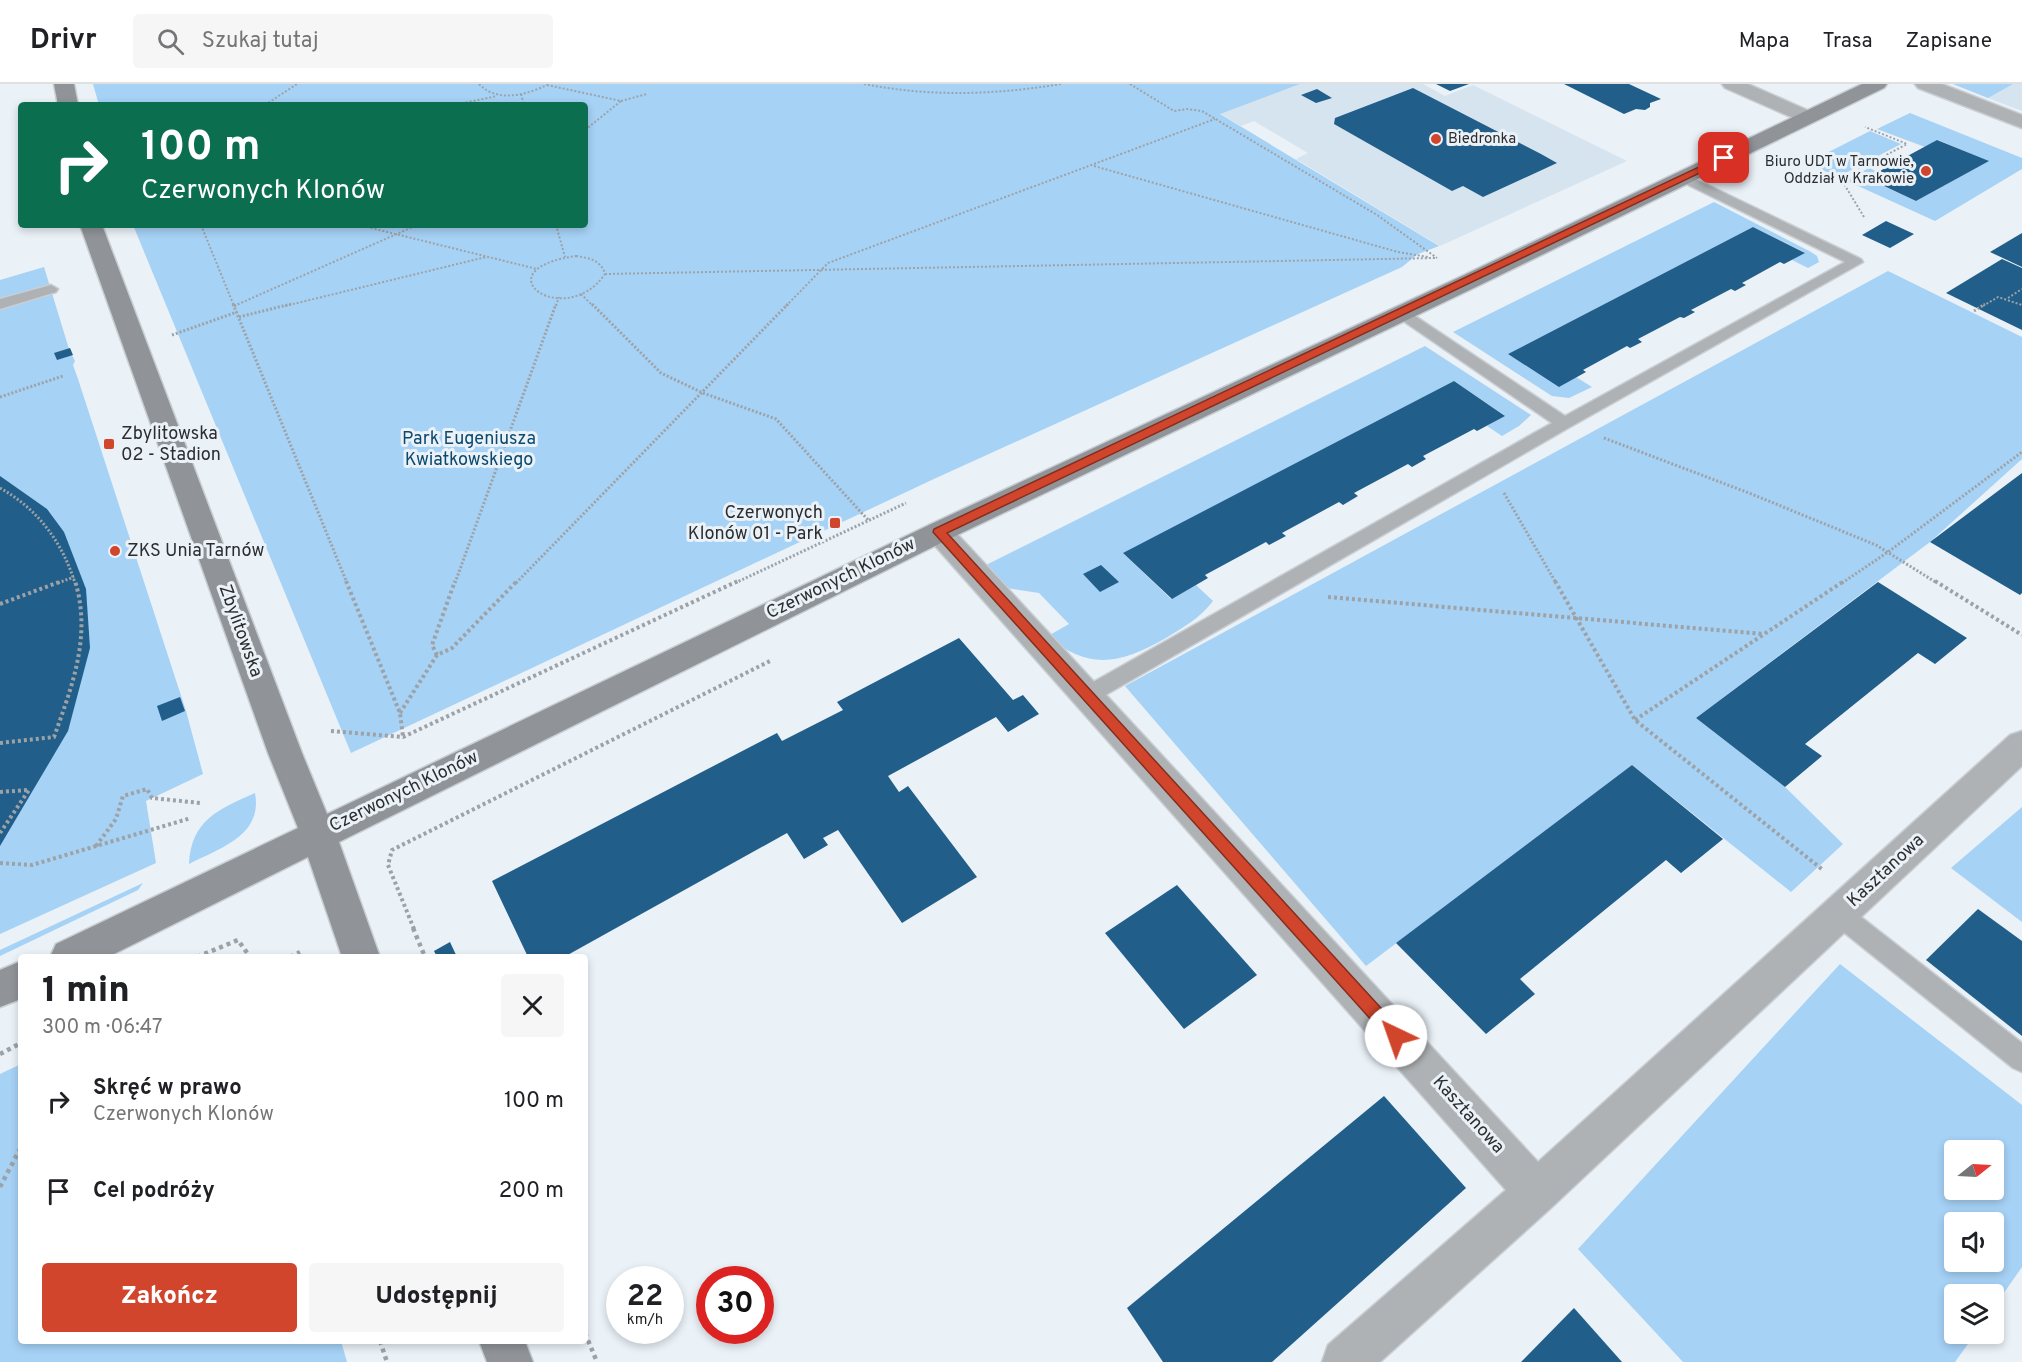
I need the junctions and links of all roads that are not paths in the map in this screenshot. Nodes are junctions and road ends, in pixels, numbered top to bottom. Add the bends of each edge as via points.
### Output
1 (64, 84) edge
2 (1732, 84) edge
3 (1877, 84) edge
4 (1925, 84) edge
5 (67, 102) edge
6 (1808, 117) junction
7 (2022, 122) edge
8 (1683, 177) junction
9 (92, 228) edge
10 (51, 289) dead end
11 (0, 304) edge
12 (1401, 313) junction
13 (1564, 423) junction
14 (939, 532) junction
15 (1088, 695) junction
16 (2022, 745) edge
17 (318, 834) junction
18 (1848, 905) junction
19 (75, 954) edge
20 (360, 954) edge
21 (18, 980) edge
22 (0, 989) edge
23 (2022, 1059) edge
24 (1537, 1191) junction
25 (503, 1344) edge
26 (510, 1362) edge
27 (1346, 1362) edge

1 - 5 main road
2 - 6 street
3 - 6 main road, Czerwonych Klonów
4 - 7 street
6 - 8 main road, Czerwonych Klonów
8 - 12 main road, Czerwonych Klonów
8 - 13 lane via 1856,262
9 - 17 main road, Zbylitowska
10 - 11 lane
12 - 13 lane
12 - 14 main road, Czerwonych Klonów
13 - 15 lane
14 - 15 street, Kasztanowa
14 - 17 main road, Czerwonych Klonów
15 - 24 street, Kasztanowa
16 - 18 street, Kasztanowa
17 - 19 main road, Czerwonych Klonów
17 - 20 main road, Zbylitowska
18 - 23 lane
18 - 24 street, Kasztanowa
21 - 22 main road
24 - 27 street, Kasztanowa
25 - 26 main road

